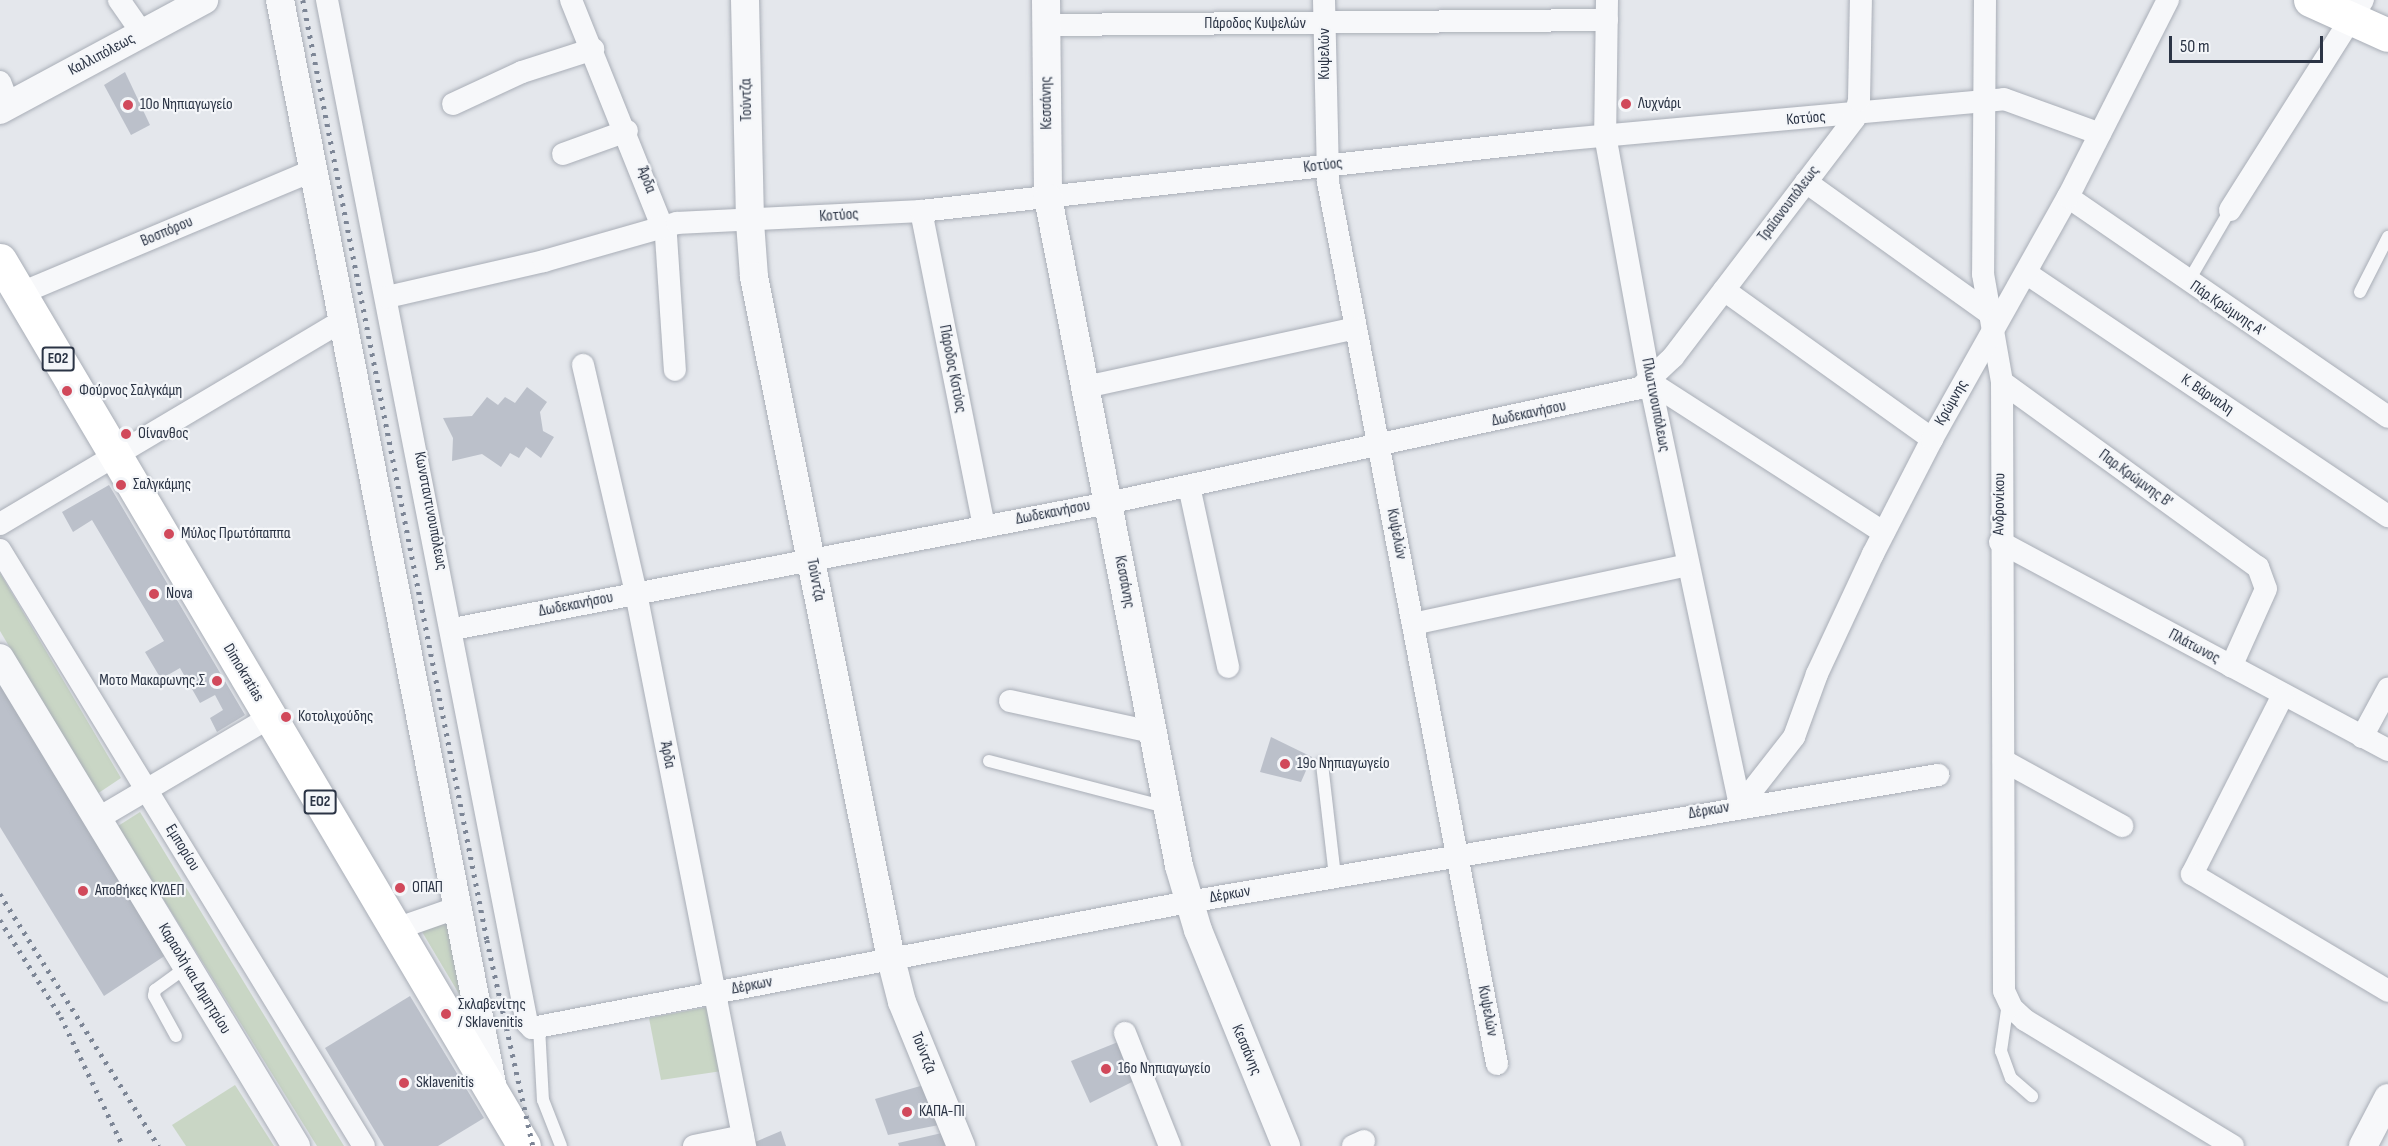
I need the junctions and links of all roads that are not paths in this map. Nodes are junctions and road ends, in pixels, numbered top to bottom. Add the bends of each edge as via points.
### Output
1 (119, 0) edge
2 (204, 0) edge
3 (280, 0) edge
4 (327, 0) edge
5 (571, 0) edge
6 (745, 0) edge
7 (1324, 0) edge
8 (1861, 0) edge
9 (1985, 0) edge
10 (2168, 0) edge
11 (2310, 0) edge
12 (2358, 9) edge
13 (1607, 10) edge
14 (1046, 12) edge
15 (1324, 24) junction
16 (142, 33) junction
17 (2388, 35) edge
18 (593, 49) junction
19 (3, 99) edge
20 (1982, 102) junction
21 (453, 104) dead end
22 (1856, 114) junction
23 (627, 131) junction
24 (1605, 135) junction
25 (2100, 135) junction
26 (563, 154) dead end
27 (1326, 166) junction
28 (314, 170) junction
29 (1806, 182) junction
30 (2068, 197) junction
31 (1048, 198) junction
32 (2230, 210) joint
33 (921, 211) junction
34 (750, 222) junction
35 (663, 225) junction
36 (2388, 237) edge
37 (0, 260) edge
38 (2026, 273) junction
39 (2188, 282) junction
40 (1724, 290) junction
41 (2360, 291) dead end
42 (20, 294) junction
43 (387, 297) junction
44 (344, 320) junction
45 (1991, 322) junction
46 (1356, 328) junction
47 (583, 365) dead end
48 (675, 370) dead end
49 (1650, 382) junction
50 (2002, 382) junction
51 (1086, 387) junction
52 (2388, 417) edge
53 (1932, 439) junction
54 (1379, 446) junction
55 (116, 458) junction
56 (1189, 486) junction
57 (1108, 503) junction
58 (2388, 516) edge
59 (0, 524) edge
60 (984, 526) junction
61 (1884, 533) junction
62 (2000, 542) junction
63 (0, 550) edge
64 (811, 558) junction
65 (1688, 565) junction
66 (636, 593) junction
67 (1413, 624) junction
68 (453, 629) junction
69 (0, 658) edge
70 (1228, 667) dead end
71 (2231, 667) junction
72 (2388, 689) edge
73 (2283, 695) junction
74 (1010, 701) dead end
75 (270, 717) junction
76 (1152, 732) junction
77 (2362, 737) junction
78 (2388, 750) edge
79 (989, 761) dead end
80 (2004, 761) junction
81 (1322, 764) dead end
82 (1938, 775) dead end
83 (146, 790) junction
84 (1740, 806) junction
85 (1167, 807) junction
86 (97, 819) junction
87 (2122, 826) dead end
88 (1457, 855) junction
89 (1335, 877) junction
90 (1188, 902) junction
91 (459, 907) junction
92 (396, 930) junction
93 (891, 959) junction
94 (187, 967) junction
95 (2388, 991) edge
96 (712, 994) junction
97 (2010, 1004) junction
98 (533, 1025) junction
99 (1125, 1033) dead end
100 (176, 1036) dead end
101 (1497, 1064) dead end
102 (495, 1096) junction
103 (2032, 1096) dead end
104 (2388, 1098) edge
105 (744, 1141) edge
106 (296, 1146) edge
107 (364, 1146) edge
108 (524, 1146) edge
109 (561, 1146) edge
110 (694, 1146) edge
111 (961, 1146) edge
112 (1170, 1146) edge
113 (1286, 1146) edge
114 (2233, 1146) edge
115 (2363, 1146) edge

1 - 16 street
2 - 16 street, Καλλιπόλεως
3 - 28 street
4 - 43 street, Κωνσταντινουπόλεως
5 - 18 street, Άρδα
6 - 34 street, Τούντζα
7 - 15 street, Κυψελών
8 - 22 street
9 - 20 street, Ανδρονίκου
10 - 25 street, Κρώμνης
11 - 12 main road
12 - 17 main road
12 - 32 street
13 - 15 street, Πάροδος Κυψελών
13 - 24 street, Πλωτινουπόλεως
14 - 15 street, Πάροδος Κυψελών
14 - 31 street, Κεσσάνης
15 - 27 street, Κυψελών
16 - 19 street, Καλλιπόλεως
18 - 21 street via 522,72
18 - 23 street, Άρδα
20 - 22 street, Κοτύος
20 - 25 street, Κοτύος via 2004,99
20 - 45 street, Ανδρονίκου via 1983,274
22 - 24 street, Κοτύος
22 - 29 street, Τραϊανουπόλεως
23 - 26 street
23 - 35 street, Άρδα
24 - 27 street, Κοτύος
24 - 49 street, Πλωτινουπόλεως
25 - 30 street, Κρώμνης
27 - 31 street, Κοτύος
27 - 46 street, Κυψελών
28 - 42 street, Βοσπόρου
28 - 44 street
29 - 40 street, Τραϊανουπόλεως
29 - 45 street
30 - 38 street, Κρώμνης
30 - 39 street, Πάρ.Κρώμνης Α'
31 - 33 street, Κοτύος
31 - 51 street, Κεσσάνης
32 - 39 lane
33 - 34 street, Κοτύος
33 - 60 street, Πάροδος Κοτύος
34 - 35 street, Κοτύος
34 - 64 street, Τούντζα via 754,277
35 - 43 street, Κοτύος via 544,261
35 - 48 street, Άρδα
36 - 41 lane
37 - 42 main road, Dimokratias / ΕΟ2
38 - 45 street, Κρώμνης
38 - 58 street, Κ. Βάρναλη
39 - 52 street, Πάρ.Κρώμνης Α'
40 - 49 street, Τραϊανουπόλεως
40 - 53 street
42 - 55 main road, Dimokratias / ΕΟ2
43 - 68 street, Κωνσταντινουπόλεως
44 - 55 street
44 - 91 street
45 - 50 street, Ανδρονίκου
45 - 53 street, Κρώμνης
46 - 51 street
46 - 54 street, Κυψελών
47 - 66 street, Άρδα
49 - 54 street, Δωδεκανήσου via 1628,392
49 - 61 street
49 - 65 street, Πλωτινουπόλεως
50 - 62 street, Ανδρονίκου
50 - 71 street, Παρ.Κρώμνης Β' via 2258,567 2266,589
51 - 57 street, Κεσσάνης
53 - 61 street, Κρώμνης
54 - 56 street, Δωδεκανήσου
54 - 67 street, Κυψελών
55 - 59 street
55 - 75 main road, Dimokratias / ΕΟ2
56 - 57 street, Δωδεκανήσου
56 - 70 street
57 - 60 street, Δωδεκανήσου
57 - 76 street, Κεσσάνης
60 - 64 street, Δωδεκανήσου
61 - 84 street, Κρώμνης via 1821,664 1794,737
62 - 71 street, Πλάτωνος
62 - 80 street, Ανδρονίκου
63 - 83 street, Εμπορίου
64 - 66 street, Δωδεκανήσου
64 - 93 street, Τούντζα
65 - 67 street
65 - 84 street, Πλωτινουπόλεως
66 - 68 street, Δωδεκανήσου
66 - 96 street, Άρδα
67 - 88 street, Κυψελών
68 - 98 street, Κωνσταντινουπόλεως
69 - 86 street, Καραολή και Δημητρίου
71 - 73 street, Πλάτωνος
72 - 77 street
73 - 77 street, Πλάτωνος
73 - 95 street via 2192,874
74 - 76 street
75 - 83 street
75 - 92 main road, Dimokratias / ΕΟ2
76 - 85 street, Κεσσάνης
77 - 78 street, Πλάτωνος
79 - 85 lane
80 - 87 street
80 - 97 street, Ανδρονίκου via 2004,991
81 - 89 lane
82 - 84 street, Δέρκων
83 - 86 street
83 - 107 street, Εμπορίου
84 - 88 street, Δέρκων
85 - 90 street, Κεσσάνης
86 - 94 street, Καραολή και Δημητρίου
88 - 89 street, Δέρκων
88 - 101 street, Κυψελών
89 - 90 street, Δέρκων
90 - 93 street, Δέρκων
90 - 113 street, Κεσσάνης
91 - 92 street
91 - 102 street
92 - 102 main road, Dimokratias / ΕΟ2
93 - 96 street, Δέρκων
93 - 111 street, Τούντζα via 902,1002
94 - 100 lane via 155,990 154,996
94 - 106 street, Καραολή και Δημητρίου
96 - 98 street, Δέρκων
96 - 105 street, Άρδα
97 - 103 lane via 2001,1051 2012,1078
97 - 114 street via 2025,1020
98 - 109 lane via 543,1100
99 - 112 street
102 - 108 main road, Dimokratias / ΕΟ2
104 - 115 street
105 - 110 street

